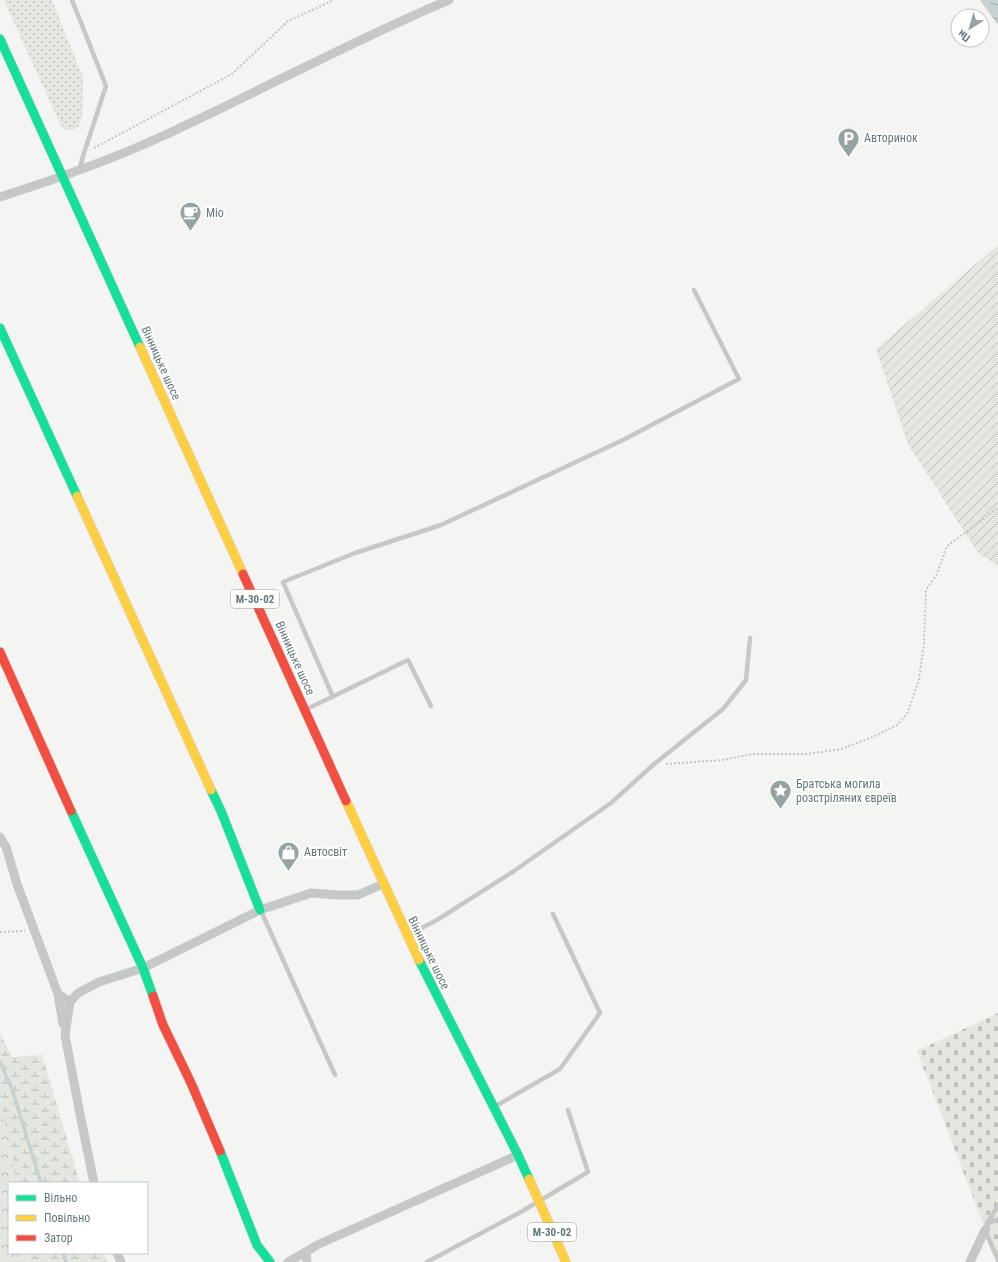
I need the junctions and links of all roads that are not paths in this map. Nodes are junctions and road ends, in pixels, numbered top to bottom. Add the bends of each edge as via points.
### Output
1 (72, 0) edge
2 (449, 0) edge
3 (0, 39) edge
4 (80, 170) junction
5 (62, 176) junction
6 (0, 197) edge
7 (694, 290) dead end
8 (0, 328) edge
9 (750, 638) dead end
10 (0, 652) edge
11 (333, 697) junction
12 (431, 706) dead end
13 (305, 710) junction
14 (0, 837) edge
15 (383, 884) junction
16 (260, 910) junction
17 (553, 914) dead end
18 (408, 935) junction
19 (143, 968) junction
20 (58, 994) junction
21 (70, 1002) junction
22 (65, 1035) junction
23 (336, 1075) dead end
24 (494, 1107) junction
25 (568, 1110) dead end
26 (518, 1155) junction
27 (94, 1182) edge
28 (539, 1202) junction
29 (998, 1206) edge
30 (998, 1219) edge
31 (986, 1227) junction
32 (304, 1258) edge
33 (998, 1260) edge
34 (270, 1262) edge
35 (288, 1262) edge
36 (427, 1262) edge
37 (566, 1262) edge
38 (970, 1262) edge

1 - 4 lane via 106,86
2 - 4 street via 155,139
3 - 5 main road, Вінницьке шосе / М-30-02
4 - 5 street
5 - 6 street
5 - 13 main road, Вінницьке шосе / М-30-02
7 - 11 lane via 739,379 623,440 441,525 283,582
8 - 16 main road via 221,811
9 - 18 lane via 746,680 723,709 653,765 612,803 514,871 437,920
10 - 19 main road
11 - 12 lane via 408,660
11 - 13 lane
13 - 15 main road, Вінницьке шосе / М-30-02
14 - 20 street via 6,847
15 - 16 street via 358,895 311,892
15 - 18 main road, Вінницьке шосе / М-30-02
16 - 19 street
16 - 23 lane
17 - 24 lane via 600,1013 560,1069
18 - 24 main road, Вінницьке шосе / М-30-02
19 - 21 street via 98,982 78,993
19 - 34 main road via 162,1025 194,1090 257,1245
20 - 21 street
20 - 22 street
21 - 22 street
22 - 27 street
24 - 26 main road, Вінницьке шосе / М-30-02
25 - 28 lane via 588,1172
26 - 28 main road, Вінницьке шосе / М-30-02
26 - 32 street via 317,1245
28 - 36 lane
28 - 37 main road, Вінницьке шосе / М-30-02
29 - 31 lane
30 - 31 lane
31 - 33 lane
31 - 38 street
32 - 35 street

